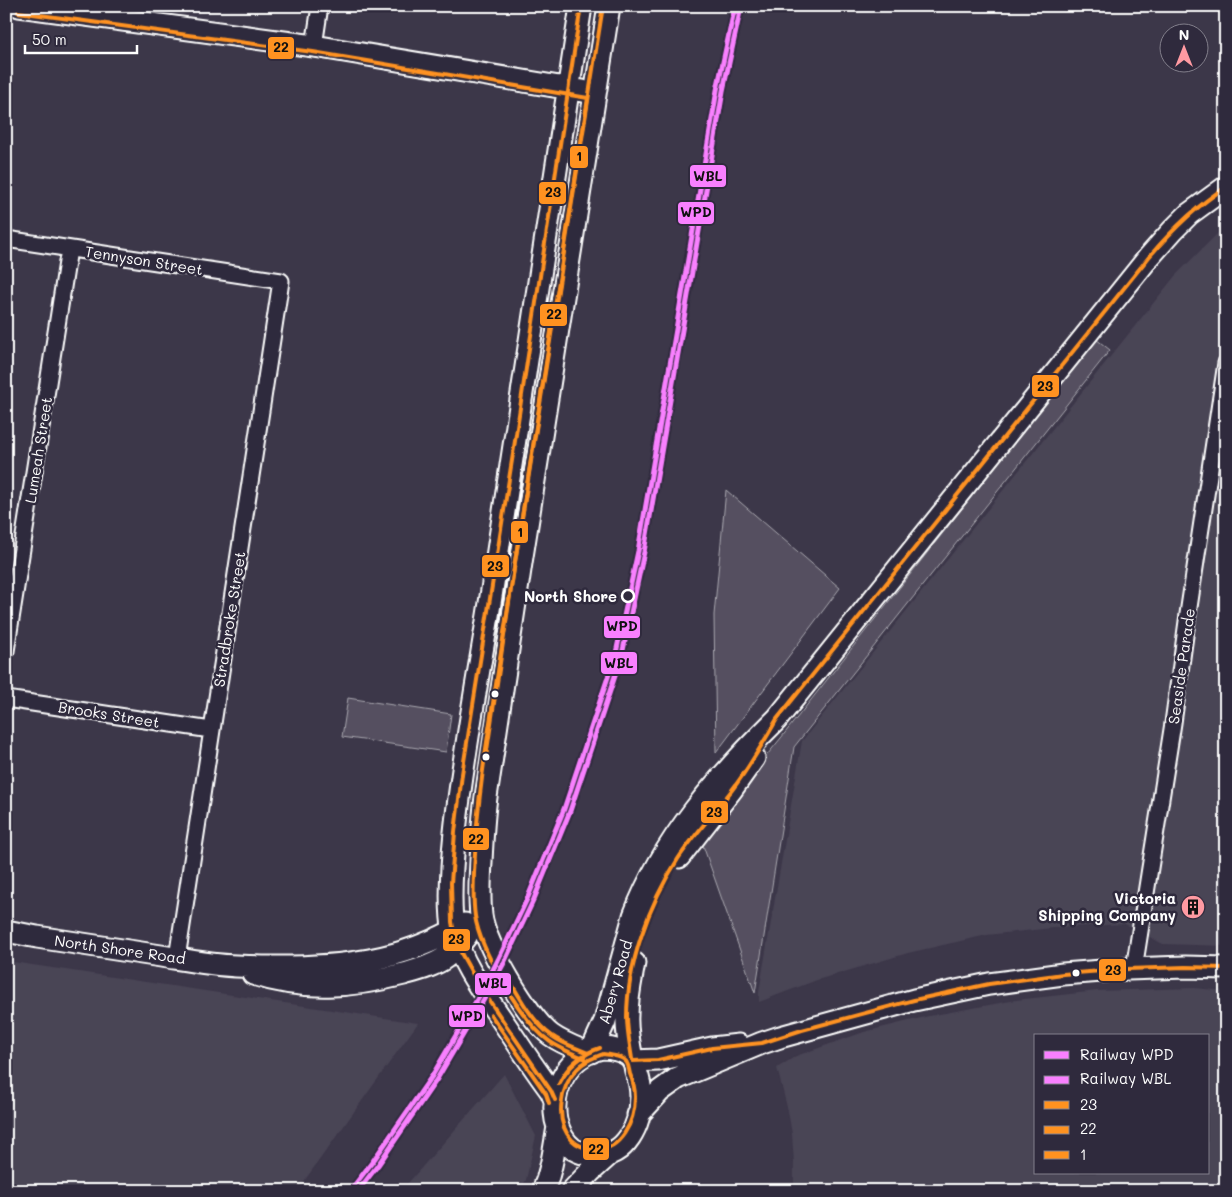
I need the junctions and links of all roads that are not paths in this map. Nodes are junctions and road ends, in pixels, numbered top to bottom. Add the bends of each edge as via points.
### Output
1 (18, 6) edge
2 (320, 6) edge
3 (581, 6) edge
4 (609, 6) edge
5 (76, 10) edge
6 (314, 46) junction
7 (568, 88) junction
8 (595, 93) junction
9 (1226, 186) edge
10 (6, 239) edge
11 (69, 248) junction
12 (281, 281) joint
13 (1226, 363) edge
14 (6, 651) edge
15 (6, 699) edge
16 (777, 719) junction
17 (212, 730) junction
18 (481, 916) junction
19 (6, 932) edge
20 (456, 938) junction
21 (177, 958) junction
22 (1226, 968) edge
23 (1134, 969) junction
24 (762, 1043) junction
25 (589, 1052) junction
26 (633, 1060) junction
27 (555, 1100) junction
28 (638, 1115) junction
29 (558, 1127) junction
30 (610, 1154) junction
31 (543, 1191) edge
32 (572, 1191) edge

1 - 5 main road
2 - 6 street
3 - 7 main road
4 - 8 main road
5 - 6 main road
6 - 7 main road
7 - 8 main road
7 - 20 main road via 459,791 451,905
8 - 18 main road via 486,797 480,878
9 - 16 main road, Abery Road via 1189,214 1162,242
10 - 11 street, Tennyson Street
11 - 12 street, Tennyson Street
11 - 14 street, Lumeah Street
12 - 17 street, Stradbroke Street
13 - 23 street, Seaside Parade
15 - 17 street, Brooks Street
16 - 25 main road, Abery Road via 722,776 656,867 634,916 605,1021
16 - 26 main road, Abery Road via 761,748 678,859 648,915 629,990 628,1034
17 - 21 street, Stradbroke Street
18 - 20 main road, North Shore Road
18 - 25 main road via 492,949 536,1020 550,1035
19 - 21 main road, North Shore Road
20 - 21 main road, North Shore Road via 445,958 435,964 357,984 302,985 235,966
20 - 27 main road via 476,982
22 - 23 main road
23 - 24 main road via 989,984 914,1000
24 - 26 main road via 712,1048 658,1060
24 - 28 main road via 678,1078 660,1091
25 - 26 main road via 609,1048
25 - 27 main road via 565,1074 558,1085
26 - 28 main road via 640,1092
27 - 29 main road
28 - 30 main road via 627,1141
29 - 30 main road via 564,1140 576,1150 586,1155
29 - 31 main road via 552,1164
30 - 32 main road

